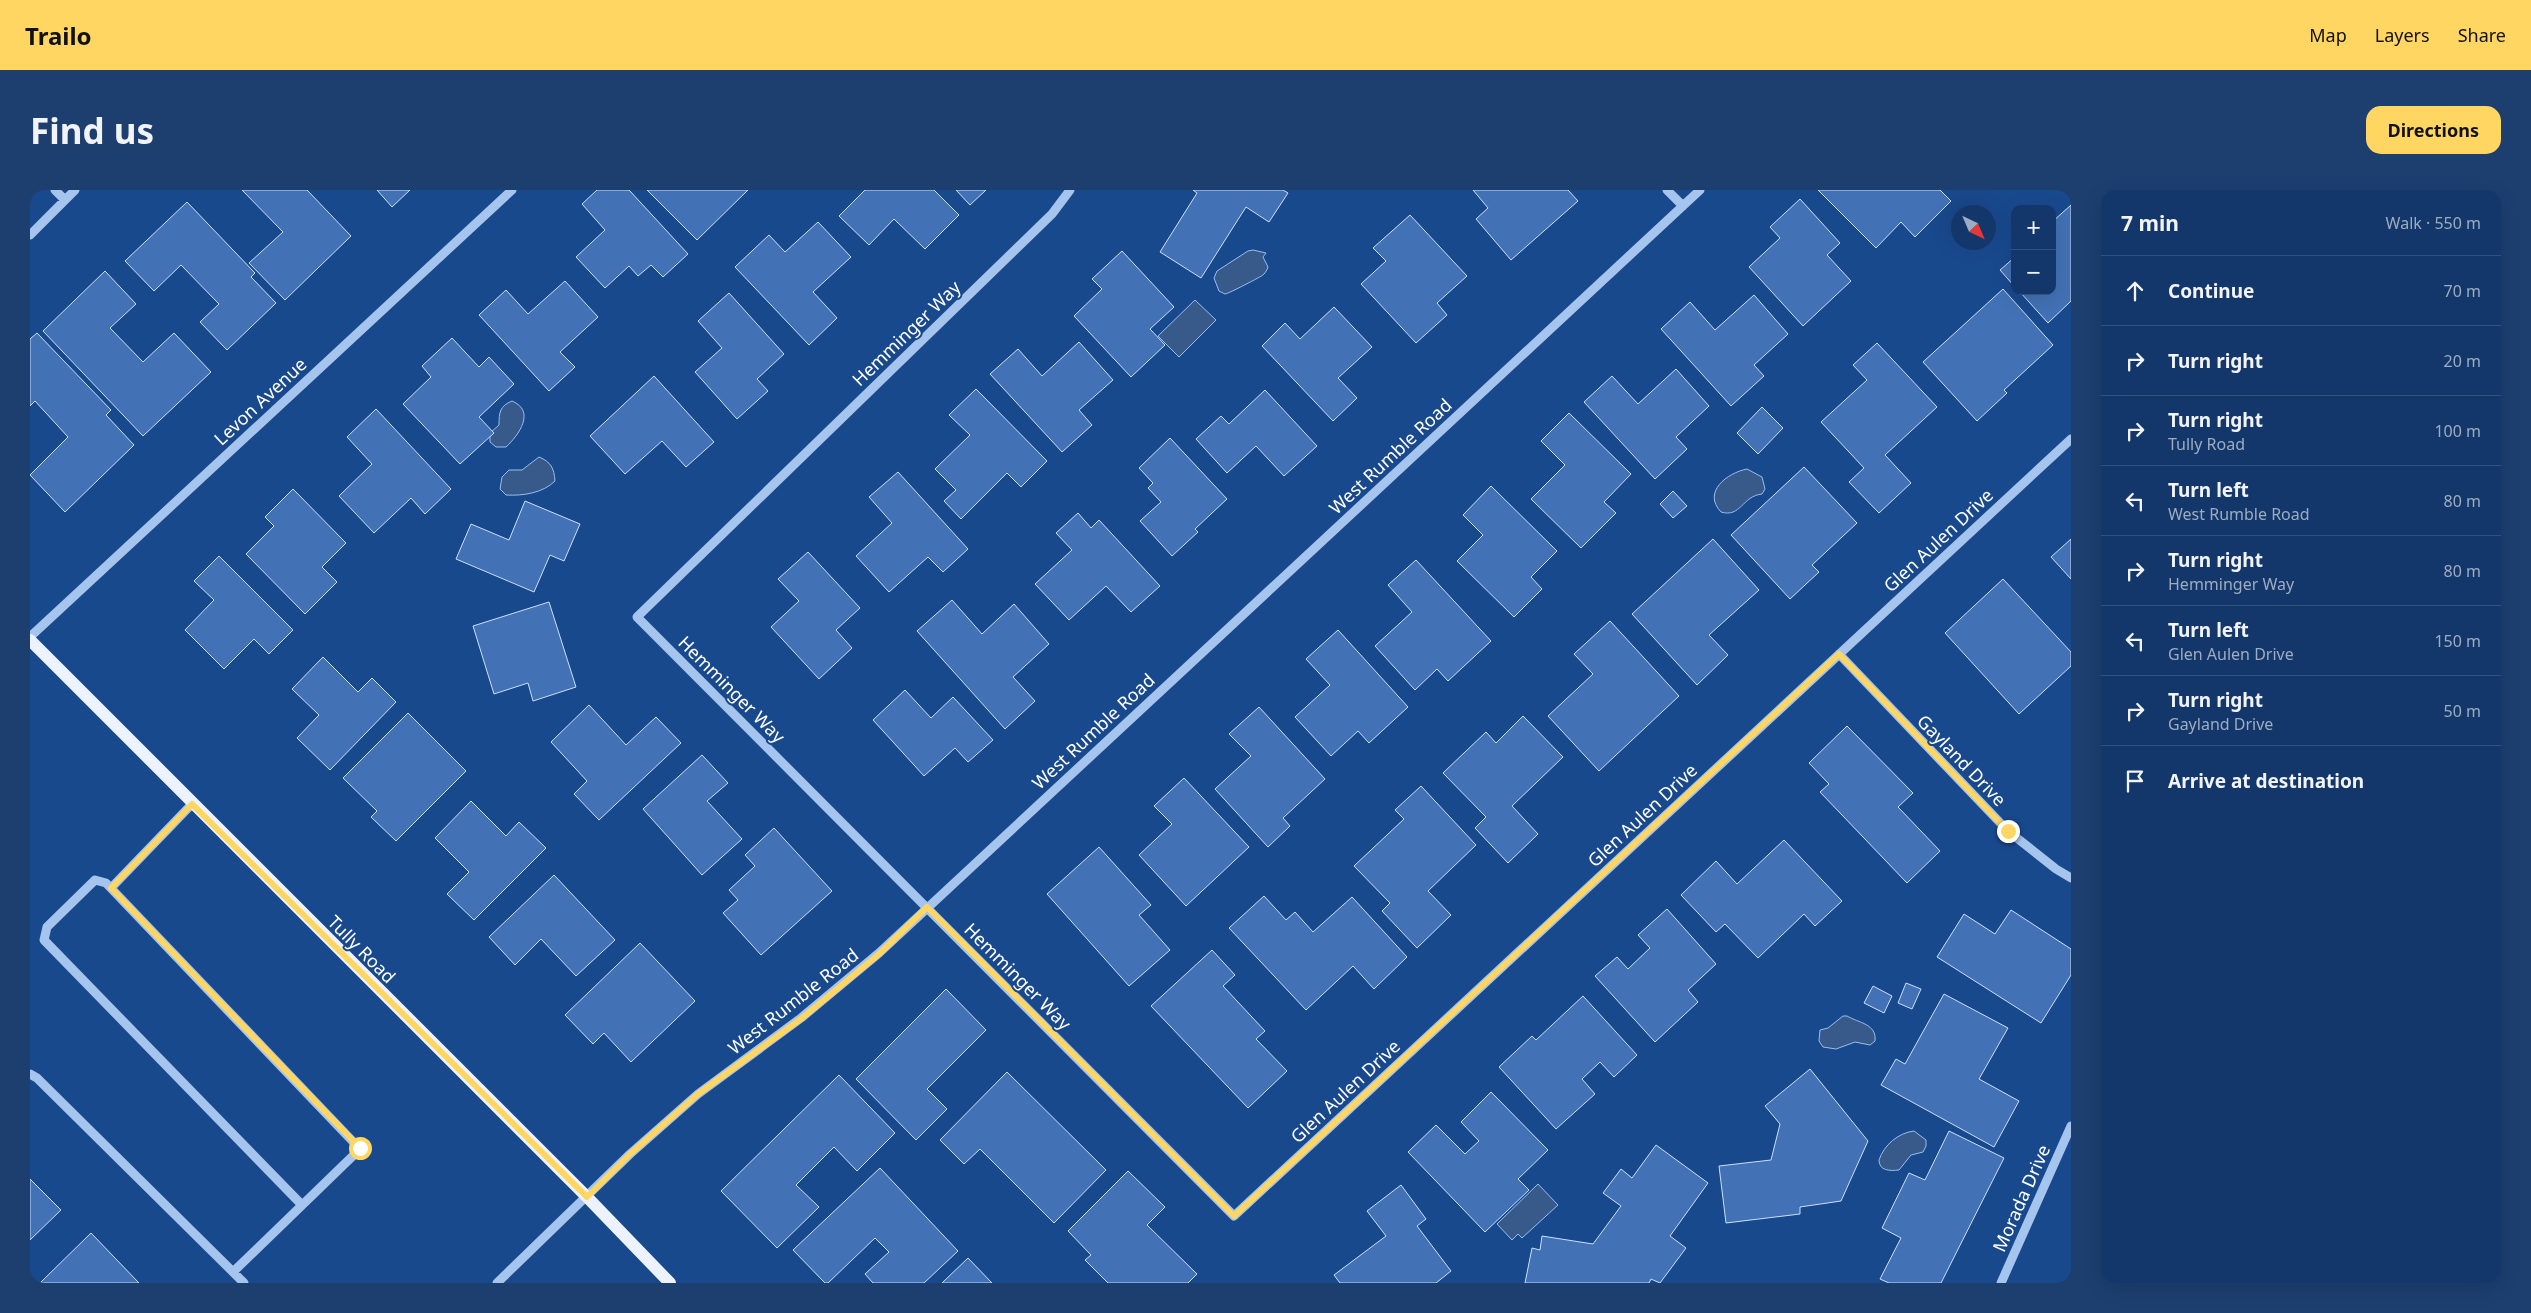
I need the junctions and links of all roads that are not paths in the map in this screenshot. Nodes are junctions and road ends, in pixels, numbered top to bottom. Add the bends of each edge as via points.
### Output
1 (55, 190) edge
2 (75, 190) edge
3 (512, 190) edge
4 (1070, 190) edge
5 (1667, 190) edge
6 (1700, 190) edge
7 (65, 200) junction
8 (1683, 206) junction
9 (30, 235) edge
10 (2071, 439) edge
11 (30, 639) edge
12 (1839, 654) junction
13 (192, 804) junction
14 (2071, 878) edge
15 (111, 888) junction
16 (927, 907) junction
17 (30, 1074) edge
18 (2071, 1126) edge
19 (587, 1197) junction
20 (302, 1205) junction
21 (1234, 1216) joint
22 (233, 1272) junction
23 (244, 1283) edge
24 (497, 1283) edge
25 (670, 1283) edge
26 (2001, 1283) edge

1 - 7 street
2 - 7 street
3 - 11 street, Levon Avenue
4 - 16 street, Hemminger Way via 1052,214 637,617
5 - 8 street
6 - 8 street, West Rumble Road
7 - 9 street
8 - 16 street, West Rumble Road
10 - 12 street, Glen Aulen Drive
11 - 13 main road, Tully Road
12 - 14 street, Gayland Drive via 2008,831
12 - 21 street, Glen Aulen Drive
13 - 15 street
13 - 19 main road, Tully Road
15 - 20 street via 360,1148
15 - 20 street via 95,880 47,927 44,940
16 - 19 street, West Rumble Road via 879,954 802,1018 698,1094
16 - 21 street, Hemminger Way
17 - 22 street
18 - 26 street, Morada Drive
19 - 24 street, West Rumble Road
19 - 25 main road, Tully Road
20 - 22 street
22 - 23 street

